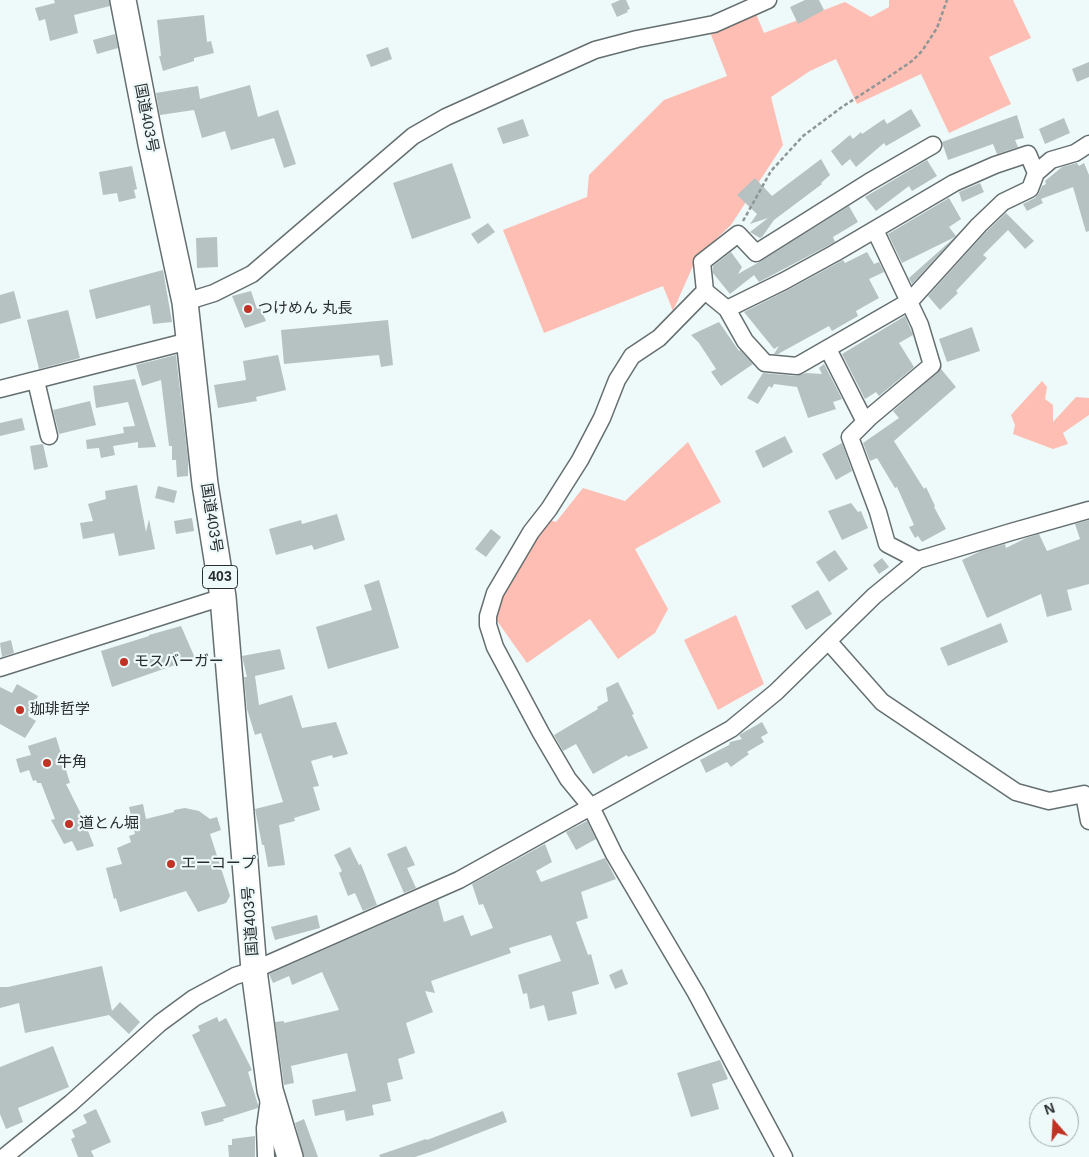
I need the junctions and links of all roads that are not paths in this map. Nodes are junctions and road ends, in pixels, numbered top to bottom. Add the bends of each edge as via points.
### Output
1 (122, 0) edge
2 (768, 0) edge
3 (1089, 144) edge
4 (933, 145) dead end
5 (1036, 173) junction
6 (875, 230) junction
7 (705, 291) junction
8 (910, 301) junction
9 (185, 302) junction
10 (727, 309) junction
11 (189, 341) junction
12 (828, 349) junction
13 (36, 381) junction
14 (0, 389) edge
15 (865, 422) junction
16 (49, 436) dead end
17 (1089, 510) edge
18 (918, 560) junction
19 (223, 597) junction
20 (829, 642) junction
21 (0, 668) edge
22 (591, 807) junction
23 (1089, 821) edge
24 (254, 970) junction
25 (270, 1090) junction
26 (4, 1157) edge
27 (266, 1157) edge
28 (290, 1157) edge
29 (784, 1157) edge

1 - 9 highway, 国道403号 / 403
2 - 9 street via 714,24 595,50 446,117 413,136 252,274 214,293
3 - 5 street via 1075,153 1052,160
4 - 7 street via 756,253 738,234 702,262
5 - 6 street via 1028,154 995,165 954,183
5 - 8 street via 1030,189 1003,202
6 - 8 street
6 - 10 street
7 - 10 street
7 - 22 street via 659,338 632,356 617,380 580,460 531,532 495,593 488,616 495,647 529,711 568,779
8 - 12 street
8 - 15 street via 932,365
9 - 11 highway, 国道403号 / 403
10 - 12 street via 745,341 765,363 797,366
11 - 13 street
11 - 19 highway, 国道403号 / 403 via 205,484
12 - 15 street
13 - 14 street
13 - 16 street
15 - 18 street via 850,437 887,544
17 - 18 street
18 - 20 street via 874,596
19 - 21 street
19 - 24 highway, 国道403号 / 403
20 - 22 street via 731,729
20 - 23 street via 882,702 1016,792 1049,801 1084,794
22 - 24 street via 459,880
22 - 29 street via 614,854 696,993
24 - 25 highway, 国道403号 / 403
24 - 26 street via 235,976 194,998 160,1023 71,1103
25 - 27 street via 265,1128
25 - 28 highway, 国道403号 / 403

